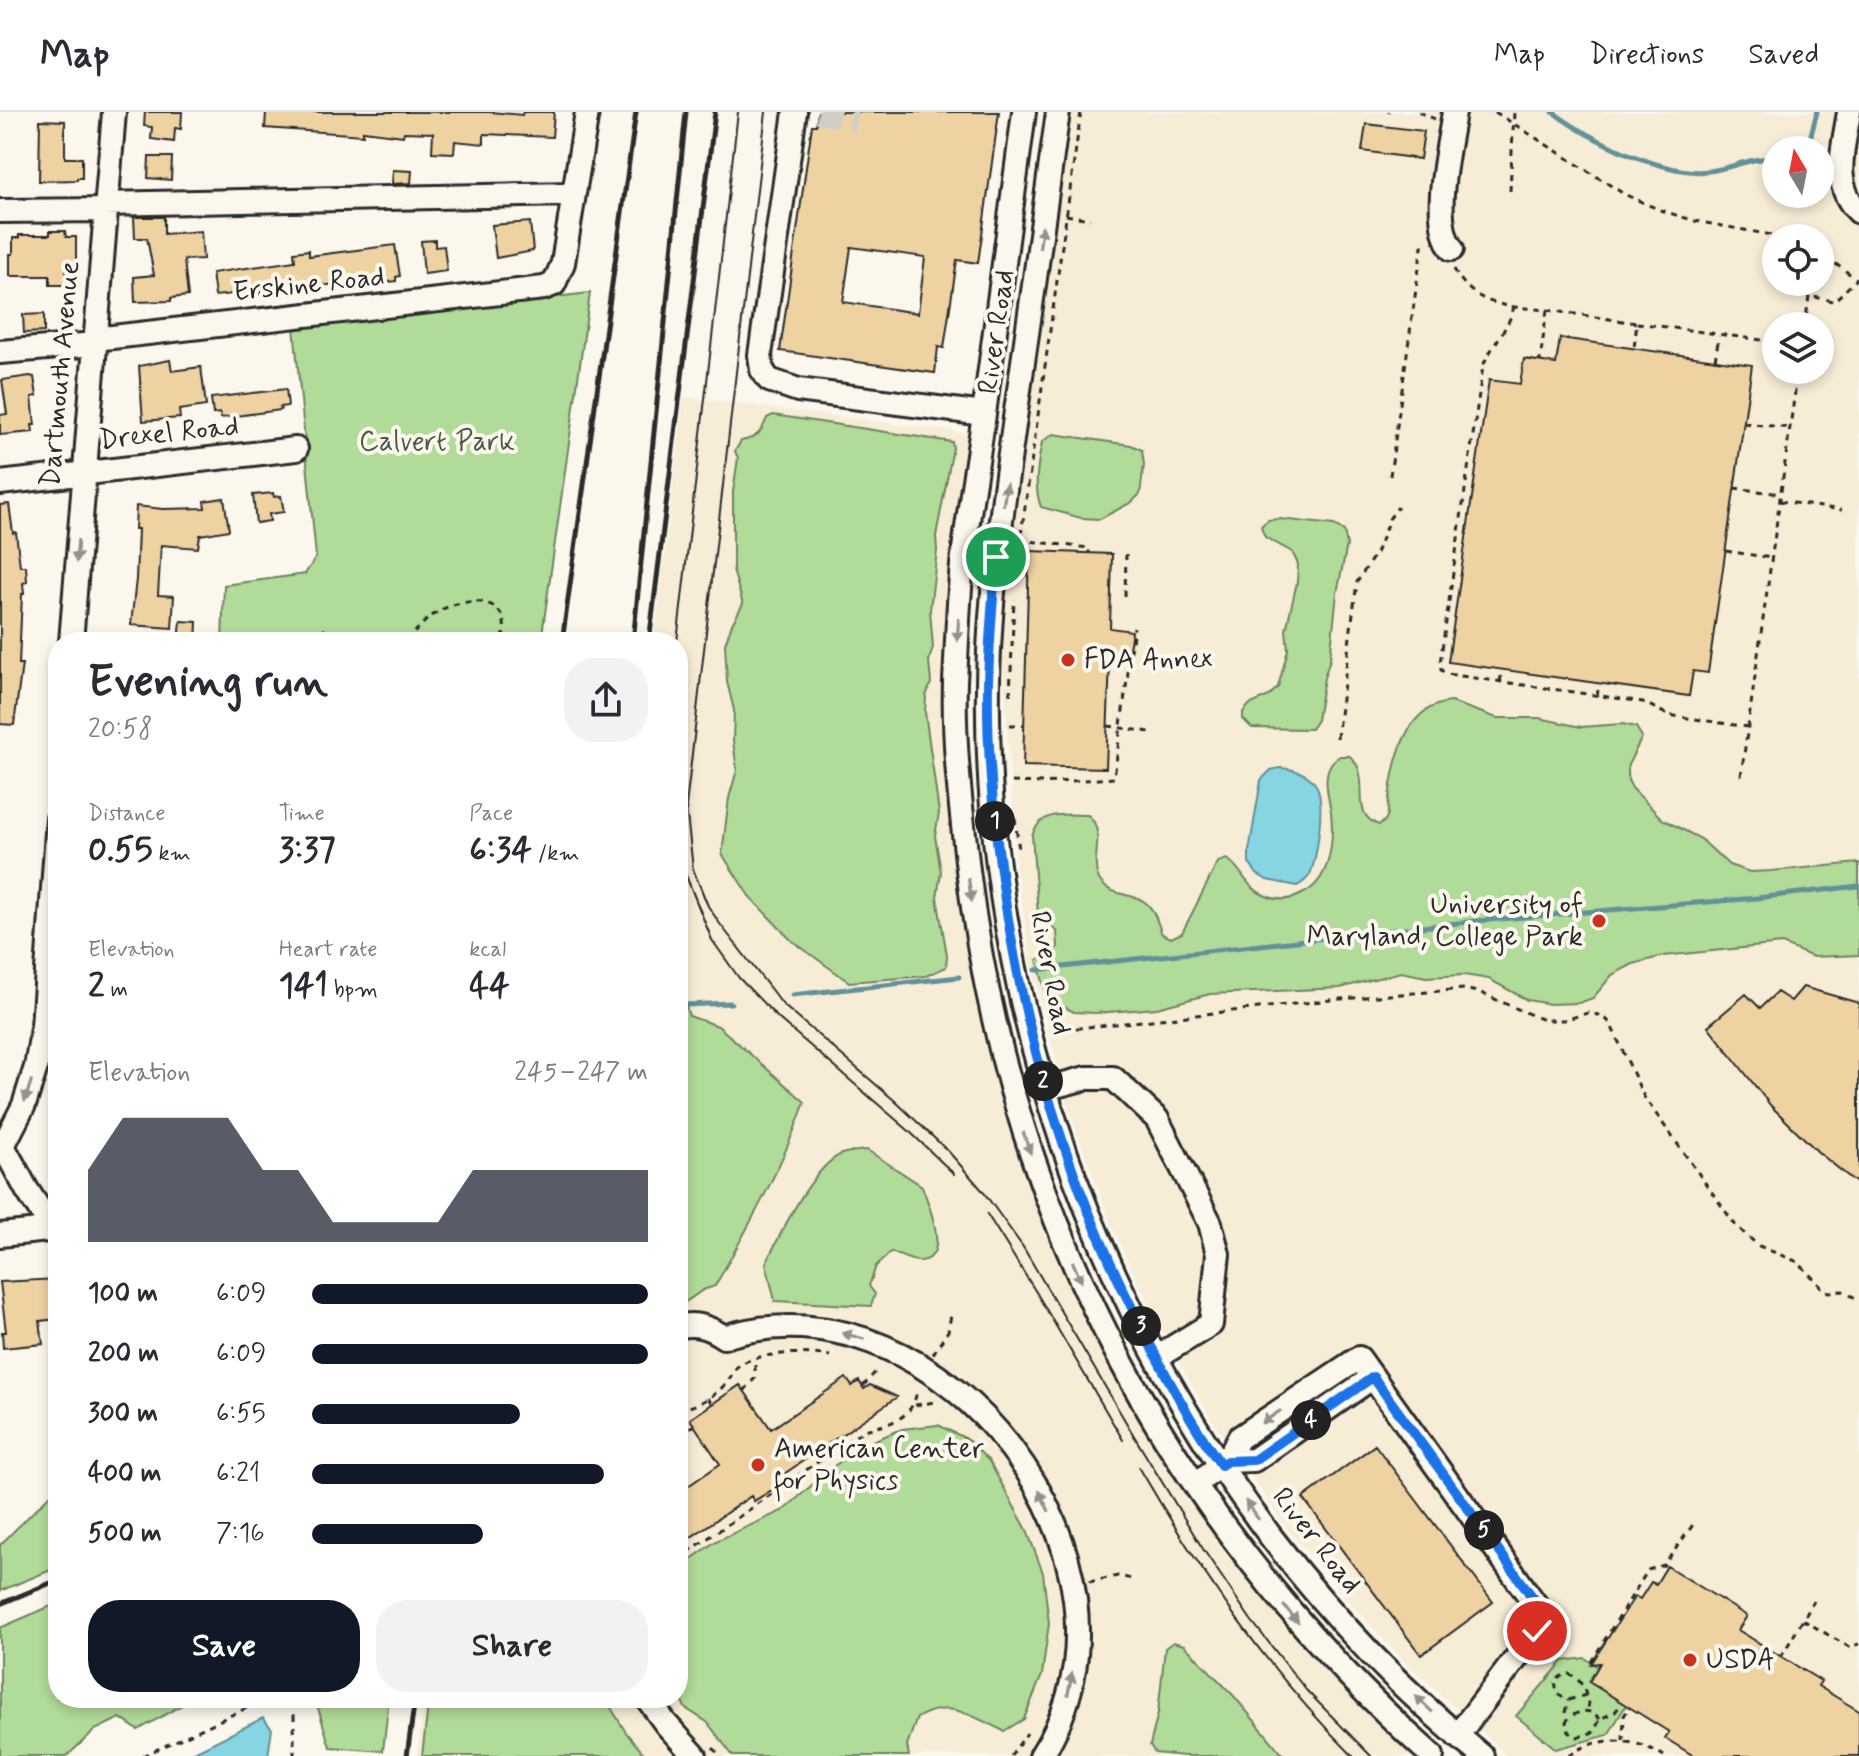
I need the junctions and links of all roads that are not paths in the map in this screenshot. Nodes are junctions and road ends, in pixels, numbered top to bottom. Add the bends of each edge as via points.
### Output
1 (114, 112) edge
2 (587, 112) edge
3 (795, 112) edge
4 (1024, 112) edge
5 (1058, 112) edge
6 (1849, 112) edge
7 (1446, 116) edge
8 (572, 194) junction
9 (104, 207) junction
10 (0, 211) edge
11 (1859, 212) edge
12 (1452, 249) road end
13 (95, 341) junction
14 (0, 352) edge
15 (984, 414) junction
16 (296, 449) dead end
17 (83, 473) junction
18 (0, 483) edge
19 (72, 632) edge
20 (48, 957) edge
21 (1045, 1089) junction
22 (2, 1149) edge
23 (48, 1219) edge
24 (48, 1230) edge
25 (0, 1235) edge
26 (688, 1326) edge
27 (1157, 1357) junction
28 (1373, 1377) junction
29 (1224, 1463) junction
30 (1195, 1484) junction
31 (654, 1708) edge
32 (1457, 1736) junction
33 (695, 1756) edge
34 (1041, 1756) edge
35 (1432, 1756) edge
36 (1482, 1756) edge

1 - 9 street, Dartmouth Avenue
2 - 8 street
3 - 15 street via 764,320 762,370 769,380 798,390
4 - 15 street, River Road
21 -> 5 street, River Road via 1006,908 992,797 988,686 996,557
6 - 11 street via 1841,179 1844,196
7 - 12 street via 1441,220
8 - 9 street
8 - 13 street, Erskine Road via 560,274 554,284 530,292
9 - 10 street
9 - 13 street, Dartmouth Avenue
13 - 14 street, Erskine Road
13 - 17 street, Dartmouth Avenue
15 -> 30 street, River Road via 962,567 955,686 965,846 987,995 1023,1130 1070,1257 1125,1369
16 - 17 street, Drexel Road
17 - 18 street, Drexel Road
17 -> 19 street, Dartmouth Avenue
20 -> 22 street via 36,1067
21 - 27 street, River Road via 1094,1227
21 - 27 street via 1086,1078 1113,1078 1157,1119 1210,1223 1218,1254 1211,1324
22 - 23 street
24 - 25 street
34 -> 26 street via 1062,1715 1074,1668 1071,1582 1055,1525 1024,1466 985,1417 959,1393 923,1378 875,1343 830,1330 777,1326 724,1337 711,1328
27 - 29 street, River Road
28 - 29 street via 1254,1460
28 -> 29 street via 1359,1358 1239,1438
28 - 32 street via 1543,1615 1537,1631
29 - 30 street
32 -> 29 street, River Road via 1344,1624 1256,1516
30 -> 35 street, River Road via 1279,1601
31 - 33 street
32 - 36 street, River Road

